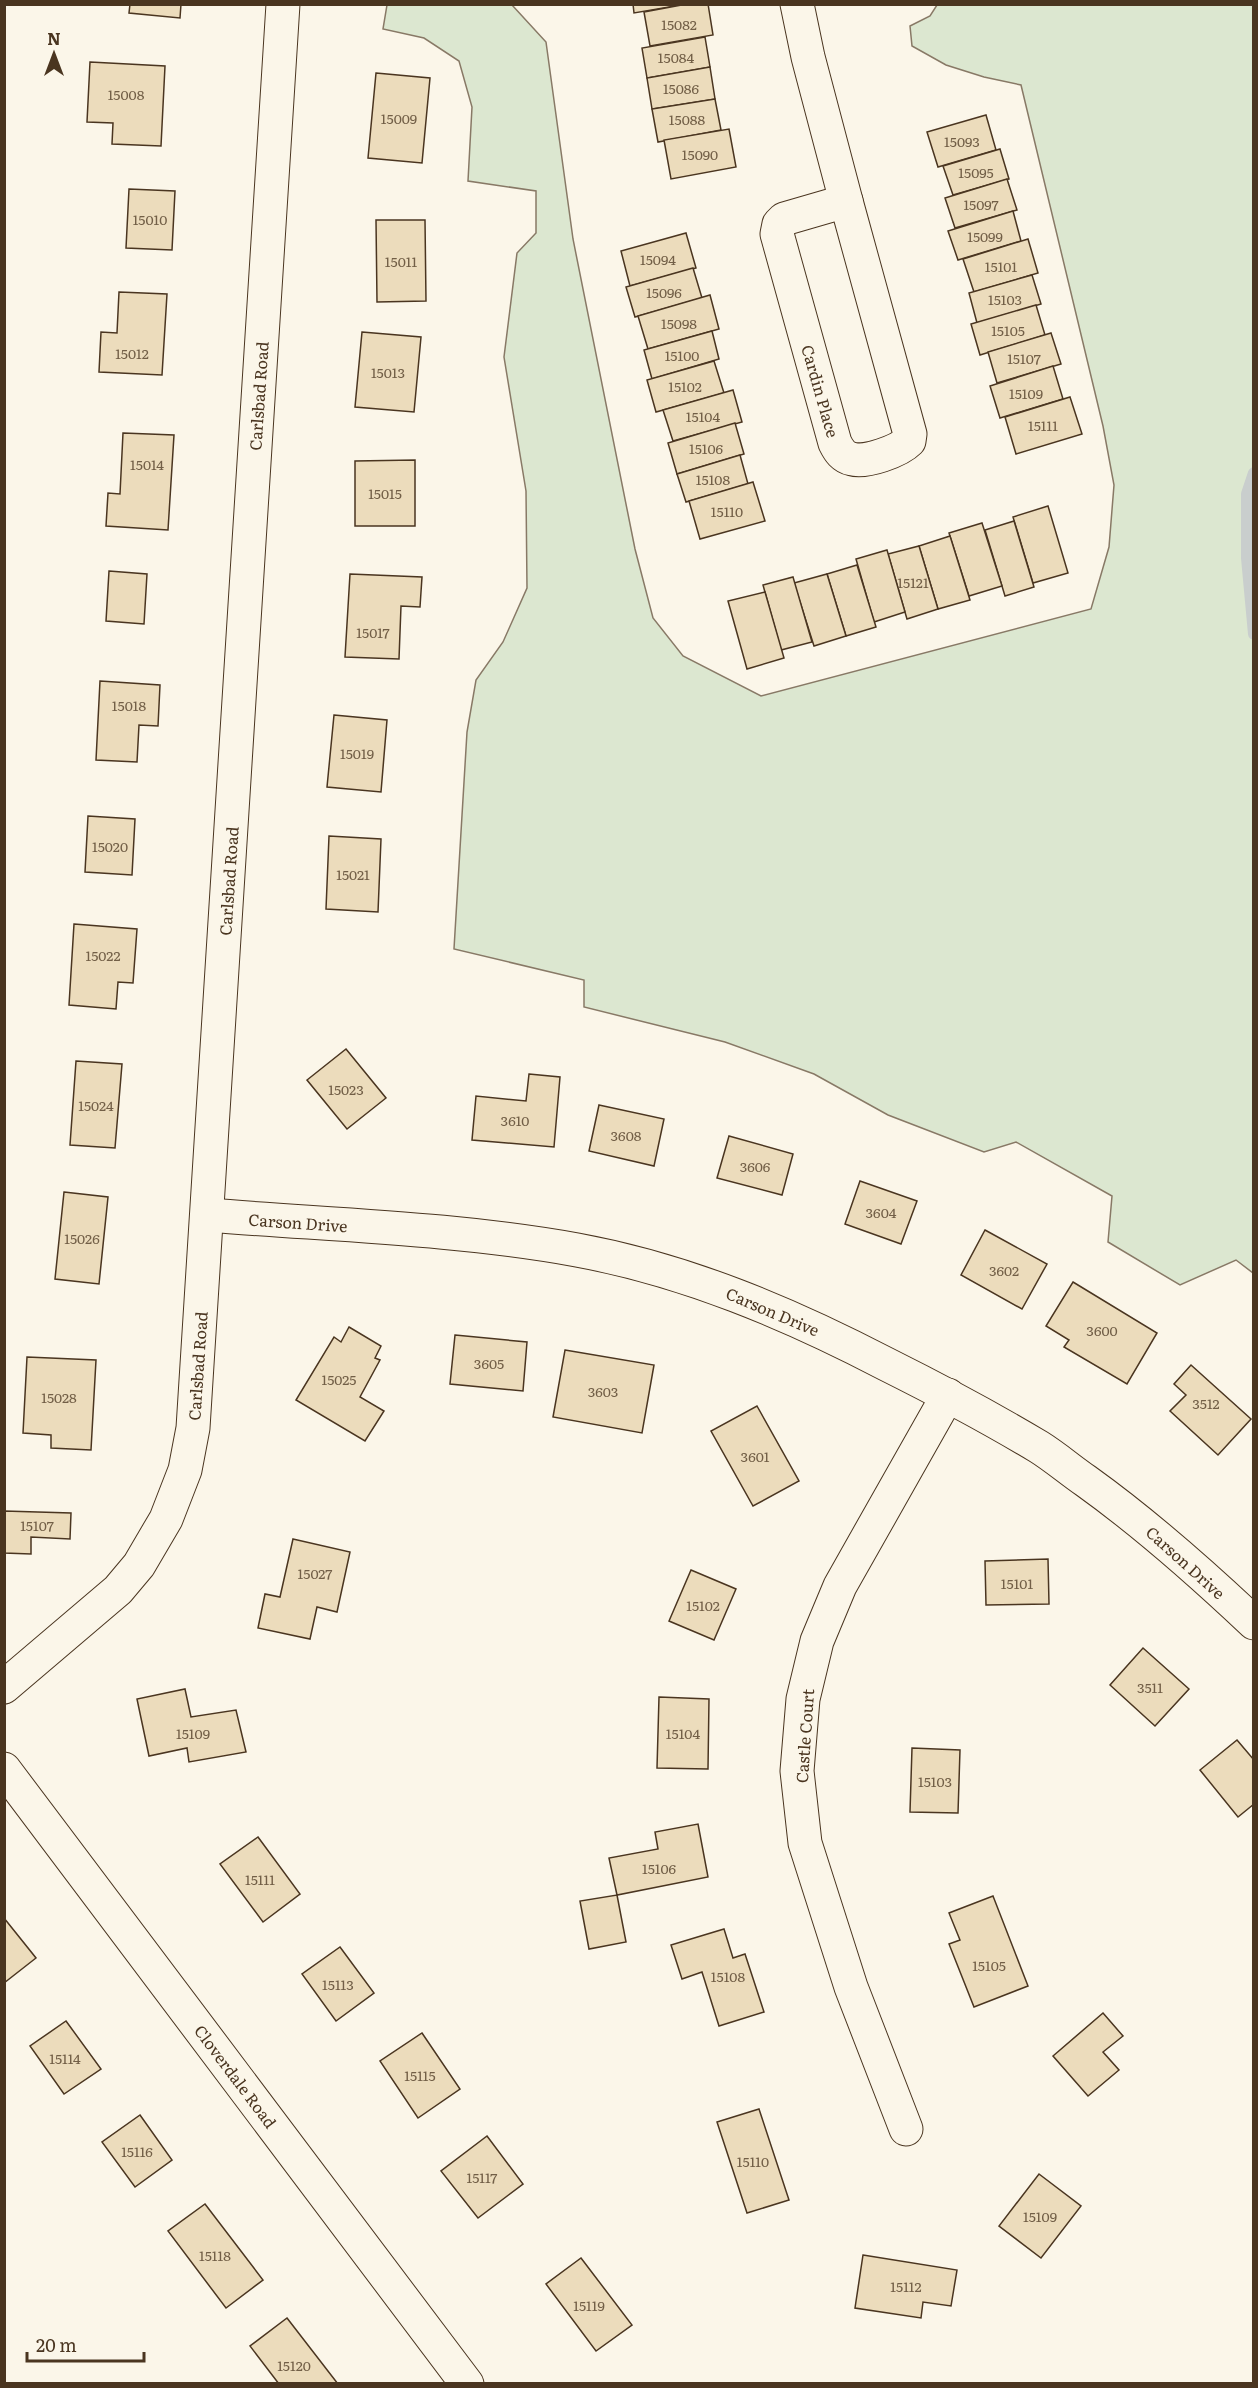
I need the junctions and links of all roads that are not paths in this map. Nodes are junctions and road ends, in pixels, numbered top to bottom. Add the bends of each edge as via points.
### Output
1 (283, 4) edge
2 (797, 4) edge
3 (846, 201) junction
4 (208, 1215) junction
5 (948, 1395) junction
6 (1254, 1623) edge
7 (4, 1687) edge
8 (4, 1769) edge
9 (906, 2129) dead end
10 (467, 2384) edge

1 - 4 street, Carlsbad Road
2 - 3 street, Cardin Place
3 - 3 street, Cardin Place via 784,219 777,234 836,443 841,454 863,461 902,448 910,434
4 - 5 street, Carson Drive via 489,1237 635,1264 709,1285 771,1310
4 - 7 street, Carlsbad Road via 193,1428 185,1470 166,1519 139,1565 118,1590
5 - 6 street, Carson Drive via 1041,1448 1131,1513
5 - 9 street, Castle Court via 840,1586 817,1641 803,1699 797,1771 805,1843 851,1987
8 - 10 street, Cloverdale Road

